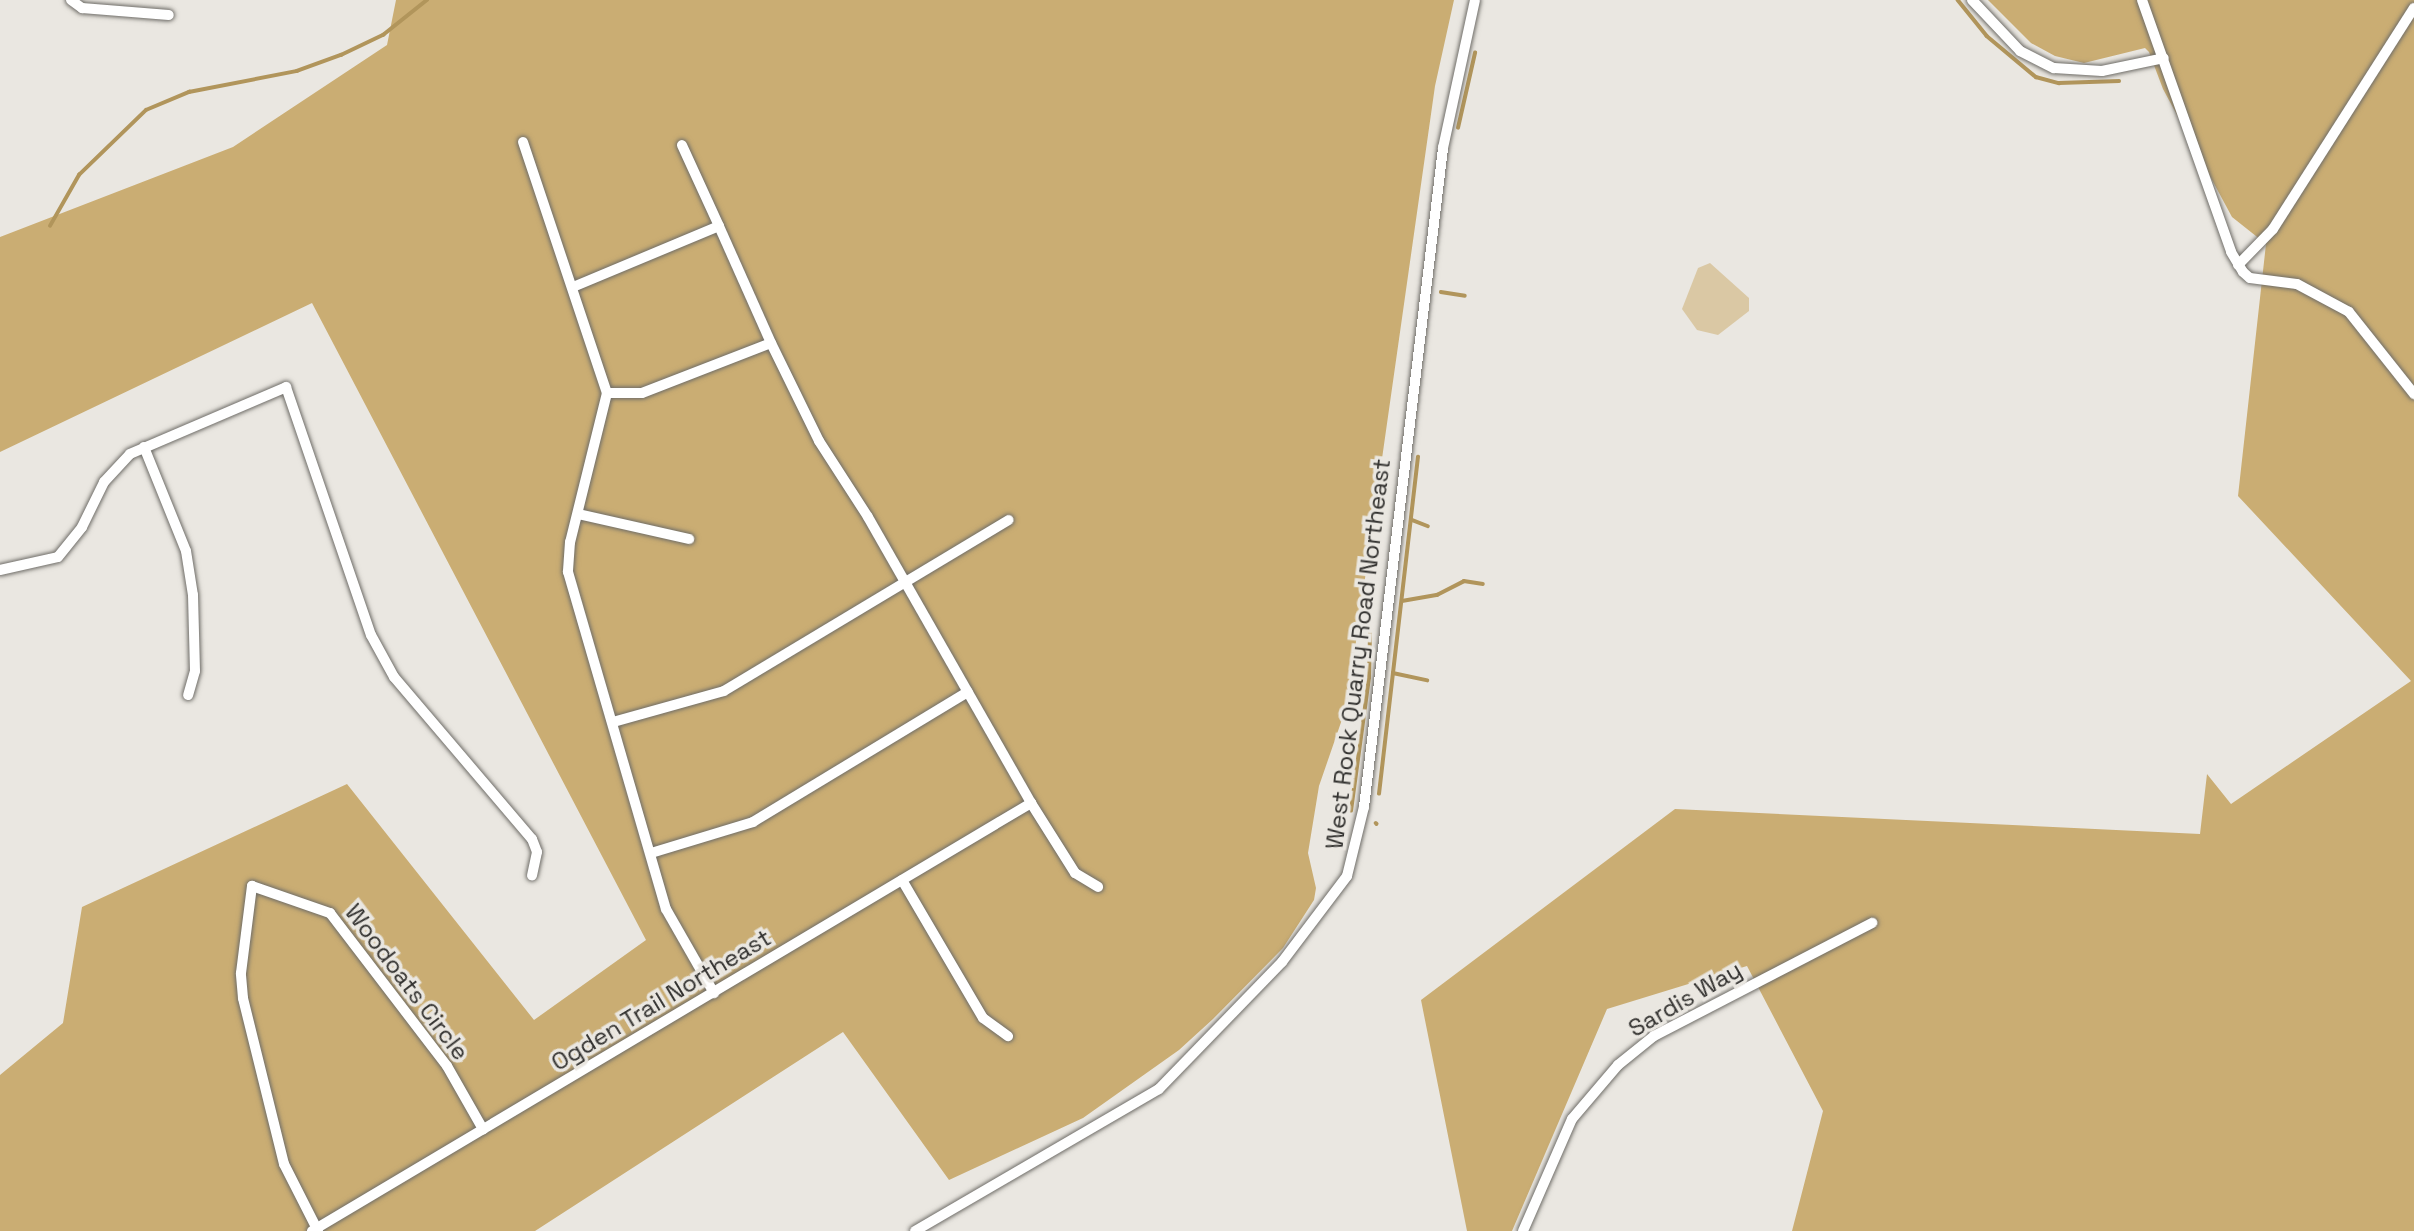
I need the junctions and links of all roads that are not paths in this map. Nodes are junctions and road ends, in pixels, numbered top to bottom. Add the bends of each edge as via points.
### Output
1 (71, 0) edge
2 (1475, 0) edge
3 (1972, 0) edge
4 (2143, 0) edge
5 (2414, 8) edge
6 (169, 15) dead end
7 (2164, 58) junction
8 (523, 142) dead end
9 (682, 145) dead end
10 (719, 226) junction
11 (2238, 265) junction
12 (573, 287) junction
13 (771, 343) junction
14 (607, 393) junction
15 (2414, 394) edge
16 (144, 447) junction
17 (578, 514) junction
18 (1009, 520) dead end
19 (689, 539) dead end
20 (0, 570) edge
21 (907, 585) junction
22 (968, 692) junction
23 (188, 695) dead end
24 (613, 722) junction
25 (1031, 803) junction
26 (651, 853) junction
27 (532, 875) dead end
28 (902, 880) junction
29 (1098, 887) dead end
30 (1872, 923) dead end
31 (714, 993) junction
32 (1008, 1036) dead end
33 (483, 1129) junction
34 (316, 1230) edge
35 (915, 1231) edge
36 (1523, 1231) edge

1 - 6 street via 82,8
2 - 35 street, West Rock Quarry Road Northeast via 1443,148 1364,807 1347,876 1282,962 1159,1089
3 - 7 street via 2020,51 2054,68 2102,71
4 - 7 street
5 - 11 street via 2273,229
7 - 11 street
8 - 12 street
9 - 10 street
10 - 12 street
10 - 13 street
11 - 15 street via 2250,278 2297,284 2349,312
12 - 14 street
13 - 14 street via 642,393
13 - 21 street via 819,441
14 - 17 street
16 - 20 street via 115,467 71,544 58,557
16 - 23 street via 188,562 195,671
16 - 27 street via 286,387 371,635 394,677 532,839 537,852
17 - 19 street
17 - 24 street via 568,572
18 - 21 street
21 - 22 street
21 - 24 street via 724,691
22 - 25 street
22 - 26 street via 753,822
24 - 26 street
25 - 28 street, Ogden Trail Northeast
25 - 29 street via 1075,873
26 - 31 street via 666,909
28 - 31 street, Ogden Trail Northeast
28 - 32 street via 983,1018
30 - 36 street, Sardis Way via 1654,1036 1618,1065 1572,1119
31 - 33 street, Ogden Trail Northeast
33 - 34 street, Ogden Trail Northeast
33 - 34 street, Woodoats Circle via 447,1066 330,913 252,886 241,973 243,998 284,1164

